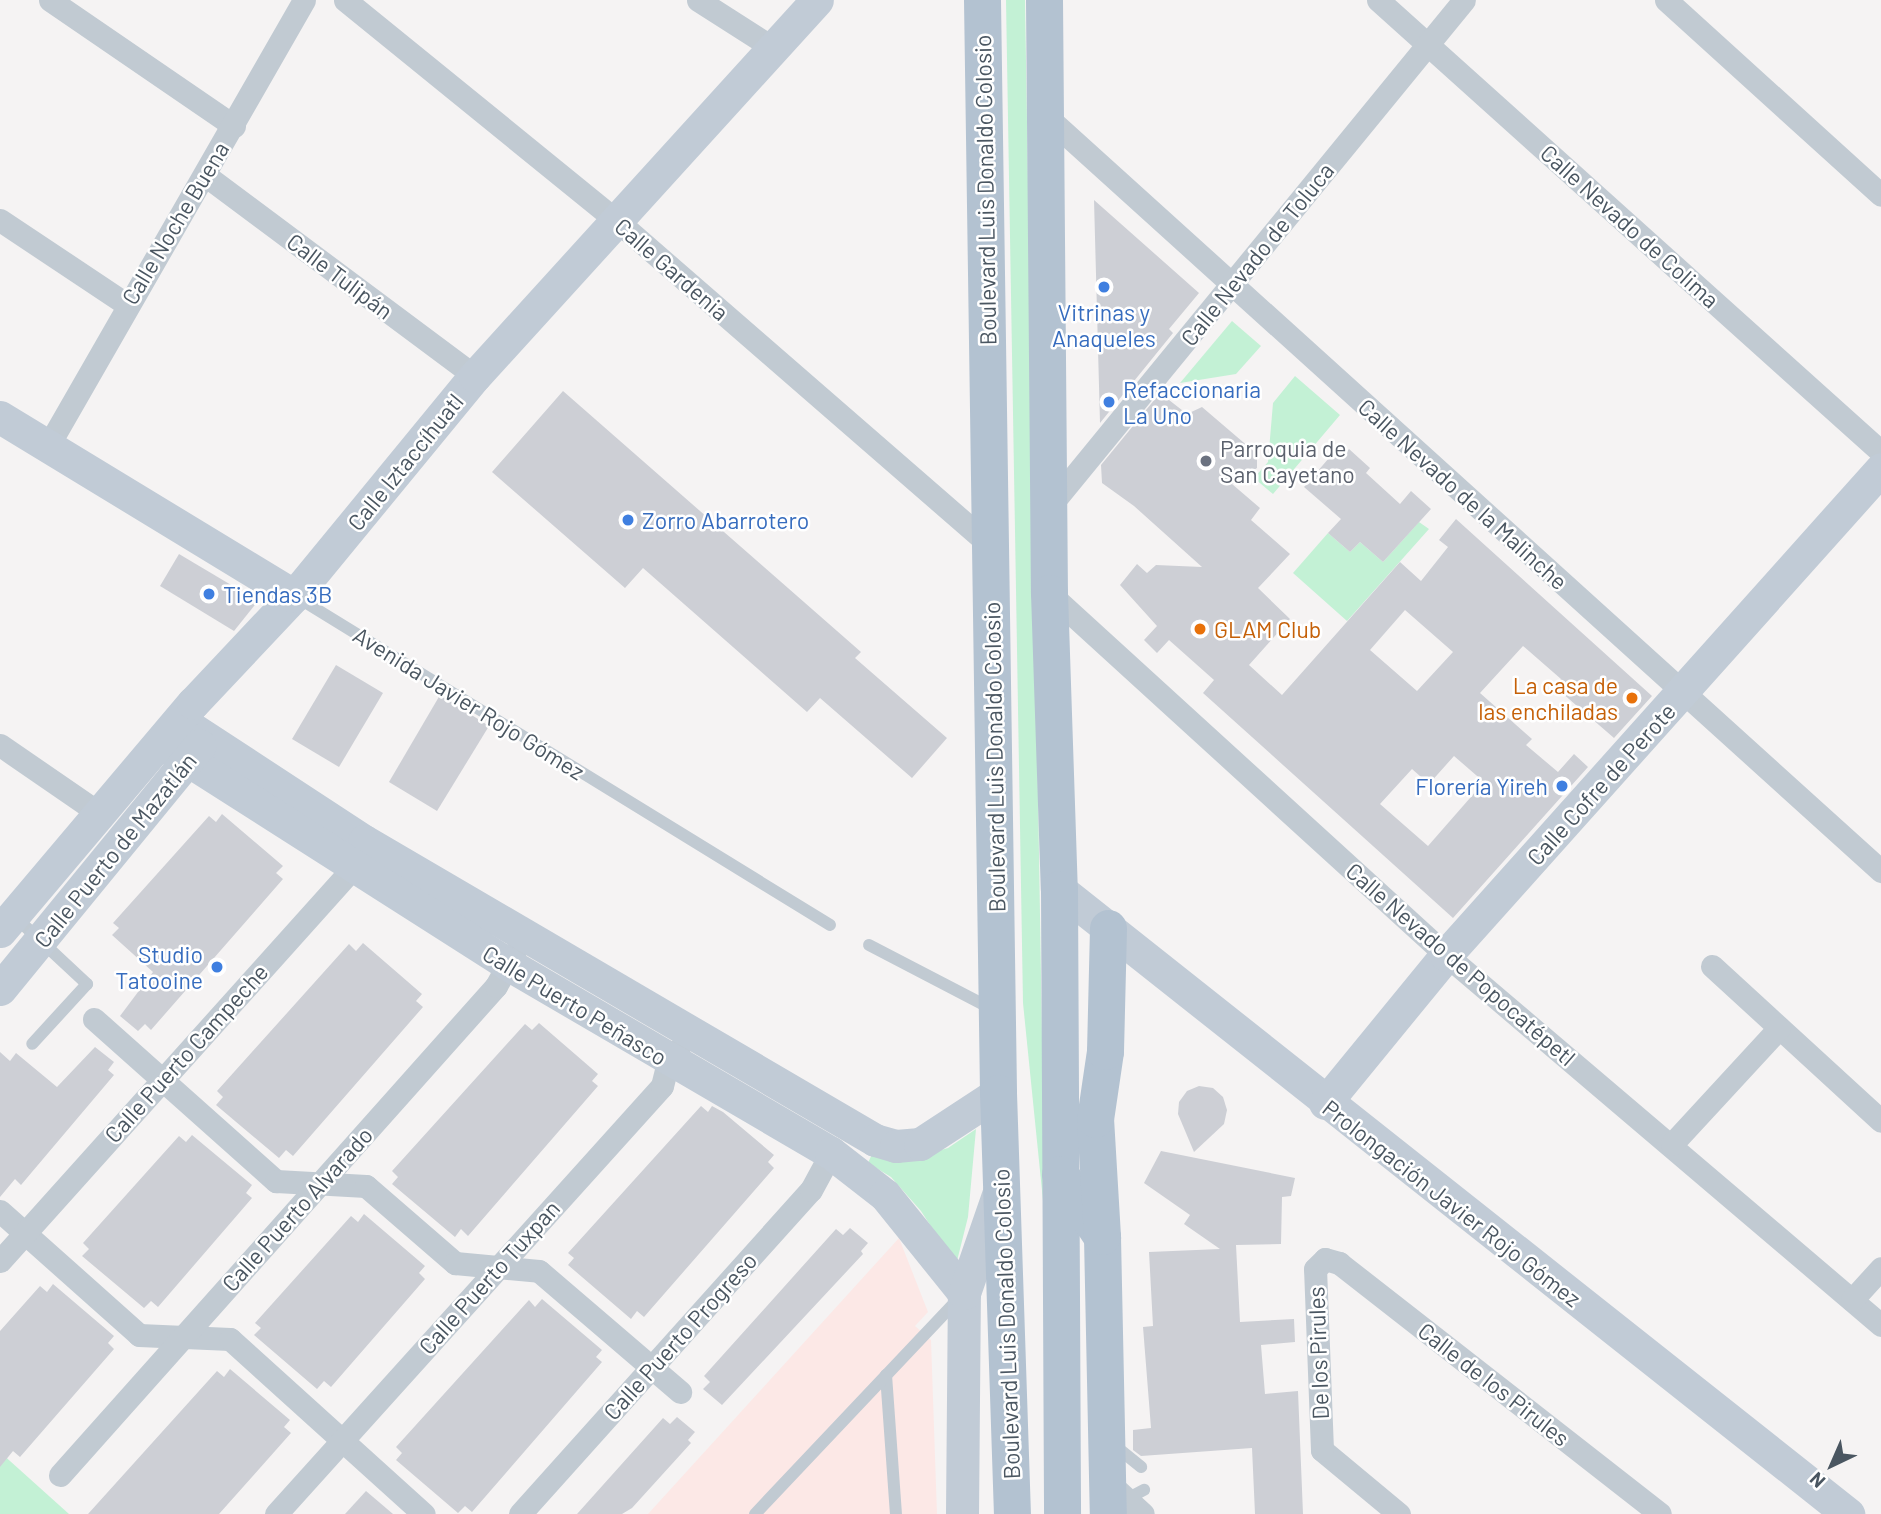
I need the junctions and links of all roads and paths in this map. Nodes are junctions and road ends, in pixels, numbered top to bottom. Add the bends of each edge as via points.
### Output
1 (50, 0) edge
2 (304, 0) edge
3 (345, 0) edge
4 (698, 0) edge
5 (817, 0) edge
6 (982, 0) edge
7 (1044, 0) edge
8 (1378, 0) edge
9 (1464, 0) edge
10 (1666, 0) edge
11 (1429, 45) junction
12 (773, 48) junction
13 (1046, 116) junction
14 (234, 125) junction
15 (205, 176) junction
16 (1881, 195) edge
17 (0, 220) edge
18 (616, 220) junction
19 (1232, 287) junction
20 (126, 304) junction
21 (475, 376) junction
22 (0, 417) edge
23 (48, 446) junction
24 (1881, 452) edge
25 (1881, 469) edge
26 (1049, 507) junction
27 (991, 547) junction
28 (1049, 593) junction
29 (295, 596) junction
30 (1683, 693) junction
31 (185, 733) junction
32 (0, 745) edge
33 (99, 813) junction
34 (358, 855) junction
35 (1881, 871) edge
36 (1059, 889) junction
37 (7, 923) edge
38 (830, 925) dead end
39 (1108, 928) junction
40 (528, 938) junction
41 (41, 941) junction
42 (869, 945) dead end
43 (1446, 955) junction
44 (506, 963) junction
45 (1712, 966) dead end
46 (0, 989) edge
47 (999, 1013) junction
48 (94, 1019) dead end
49 (1779, 1028) junction
50 (691, 1034) junction
51 (32, 1044) dead end
52 (668, 1062) junction
53 (162, 1080) junction
54 (998, 1093) junction
55 (1325, 1103) junction
56 (1881, 1121) edge
57 (1672, 1144) junction
58 (831, 1153) junction
59 (1059, 1174) junction
60 (320, 1184) junction
61 (1001, 1186) junction
62 (0, 1212) edge
63 (24, 1233) junction
64 (1102, 1237) junction
65 (1325, 1259) joint
66 (0, 1261) edge
67 (499, 1267) junction
68 (1881, 1268) edge
69 (964, 1293) junction
70 (1852, 1300) junction
71 (1881, 1325) edge
72 (183, 1337) junction
73 (652, 1368) junction
74 (886, 1375) junction
75 (680, 1392) dead end
76 (1108, 1439) junction
77 (342, 1441) junction
78 (1141, 1467) dead end
79 (60, 1475) dead end
80 (1123, 1502) edge
81 (276, 1514) edge
82 (424, 1514) edge
83 (520, 1514) edge
84 (754, 1514) edge
85 (896, 1514) edge
86 (962, 1514) edge
87 (1012, 1514) edge
88 (1062, 1514) edge
89 (1399, 1514) edge
90 (1660, 1514) edge
91 (1848, 1514) edge

1 - 14 street
2 - 14 street, Calle Noche Buena
3 - 18 street, Calle Gardenia
4 - 12 street
5 - 12 street, Calle Iztaccíhuatl
6 - 27 main road, Boulevard Luis Donaldo Colosio
7 - 13 main road
8 - 11 street, Calle Nevado de Colima
9 - 11 street, Calle Nevado de Toluca
10 - 16 street
11 - 19 street, Calle Nevado de Toluca
11 - 24 street, Calle Nevado de Colima
12 - 18 street, Calle Iztaccíhuatl
13 - 19 street, Calle Nevado de la Malinche
13 - 26 main road
14 - 15 street, Calle Noche Buena
15 - 20 street, Calle Noche Buena
15 - 21 street, Calle Tulipán
17 - 20 street
18 - 21 street, Calle Iztaccíhuatl
18 - 27 street, Calle Gardenia
19 - 26 street, Calle Nevado de Toluca
19 - 30 street, Calle Nevado de la Malinche
20 - 23 street, Calle Noche Buena
21 - 29 street, Calle Iztaccíhuatl
22 - 23 street, Avenida Javier Rojo Gómez
23 - 29 street, Avenida Javier Rojo Gómez
25 - 30 street, Calle Cofre de Perote
26 - 28 main road
27 - 47 main road, Boulevard Luis Donaldo Colosio
28 - 36 main road
28 - 43 street, Calle Nevado de Popocatépetl
29 - 31 street, Calle Iztaccíhuatl
29 - 38 lane, Avenida Javier Rojo Gómez
30 - 35 street, Calle Nevado de la Malinche
30 - 43 street, Calle Cofre de Perote
31 - 33 street, Calle Iztaccíhuatl
31 - 34 street, Calle Puerto Peñasco
31 - 41 street, Calle Puerto de Mazatlán
32 - 33 street
33 - 37 street, Calle Iztaccíhuatl
34 - 40 street, Calle Puerto Peñasco
34 - 44 street, Calle Puerto Peñasco
34 - 53 street, Calle Puerto Campeche
36 - 39 street, Prolongación Javier Rojo Gómez
36 - 59 main road
37 - 41 lane
39 - 55 street, Prolongación Javier Rojo Gómez
39 - 64 main road via 1105,1051 1095,1119
40 - 44 street, Calle Puerto Alvarado
40 - 50 street, Calle Puerto Peñasco
41 - 46 street, Calle Puerto de Mazatlán
41 - 51 lane via 87,984
42 - 47 lane
43 - 55 street, Calle Cofre de Perote
43 - 57 street, Calle Nevado de Popocatépetl
44 - 52 street, Calle Puerto Peñasco
44 - 60 street, Calle Puerto Alvarado via 495,986
45 - 49 street
47 - 54 main road, Boulevard Luis Donaldo Colosio
48 - 53 street
49 - 56 street
49 - 57 street
50 - 52 street, Calle Puerto Tuxpan
50 - 54 street, Calle Puerto Peñasco via 875,1140 896,1146 920,1144
52 - 58 street, Calle Puerto Peñasco
52 - 67 street, Calle Puerto Tuxpan via 662,1086
53 - 60 street via 276,1181
53 - 63 street, Calle Puerto Campeche
54 - 61 main road, Boulevard Luis Donaldo Colosio
55 - 91 street, Prolongación Javier Rojo Gómez
57 - 70 street, Calle Nevado de Popocatépetl
58 - 69 street, Calle Puerto Peñasco via 885,1195
58 - 73 street, Calle Puerto Progreso via 811,1190
59 - 64 main road
59 - 88 main road
60 - 67 street via 366,1186 455,1263
60 - 72 street, Calle Puerto Alvarado
61 - 69 street
61 - 87 main road, Boulevard Luis Donaldo Colosio
62 - 63 street
63 - 66 street, Calle Puerto Campeche
63 - 72 street via 139,1335
64 - 76 main road
65 - 89 street, De los Pirules via 1315,1269 1322,1450
65 - 90 street, Calle de los Pirules via 1339,1263
67 - 73 street via 539,1271
67 - 77 street, Calle Puerto Tuxpan
68 - 70 street
69 - 74 lane
69 - 86 street
70 - 71 street, Calle Nevado de Popocatépetl
72 - 77 street via 230,1339
72 - 79 street, Calle Puerto Alvarado
73 - 75 street
73 - 83 street, Calle Puerto Progreso
74 - 84 lane
74 - 85 lane
76 - 78 lane
76 - 80 main road
77 - 81 street, Calle Puerto Tuxpan
77 - 82 street

